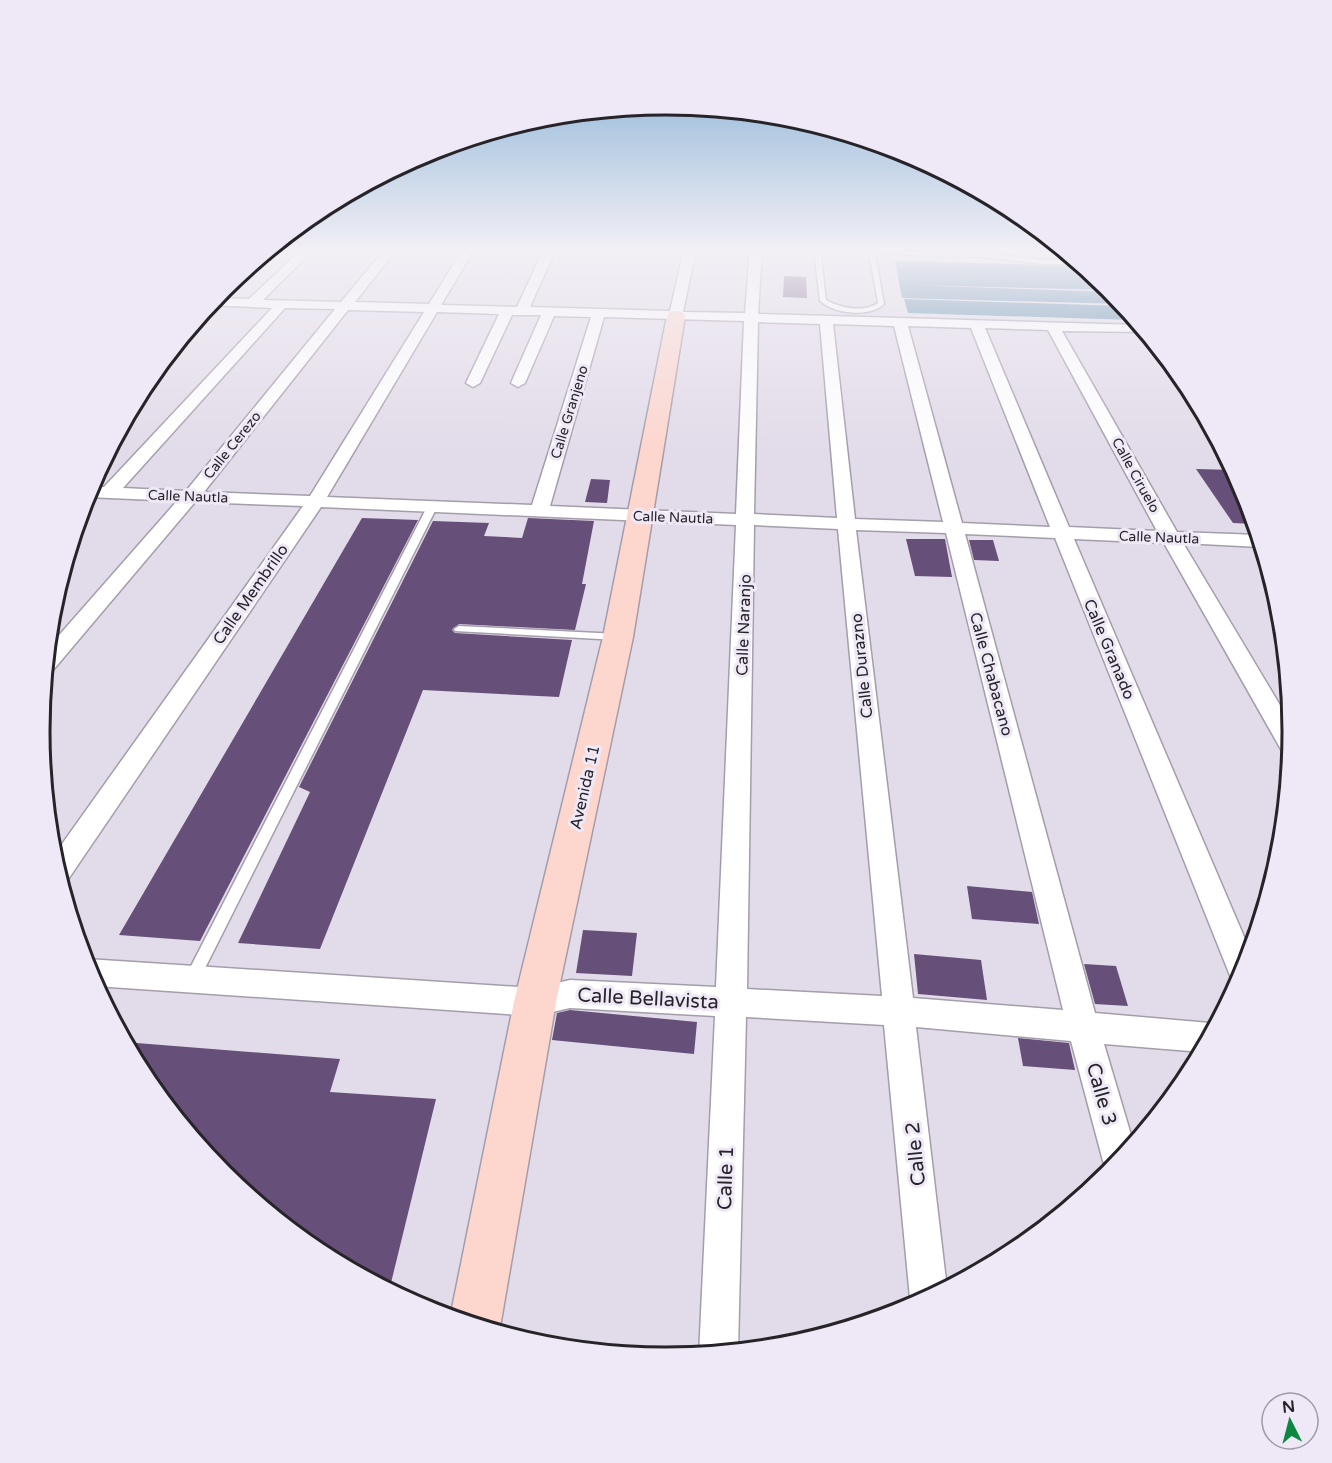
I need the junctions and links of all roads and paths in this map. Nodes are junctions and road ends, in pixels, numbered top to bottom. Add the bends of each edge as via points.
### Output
1 (270, 317) edge
2 (335, 317) edge
3 (426, 317) edge
4 (504, 317) edge
5 (547, 317) edge
6 (598, 317) edge
7 (676, 317) edge
8 (724, 317) edge
9 (751, 318) junction
10 (826, 320) junction
11 (900, 322) junction
12 (976, 324) junction
13 (1053, 327) junction
14 (1133, 329) edge
15 (474, 383) dead end
16 (518, 383) dead end
17 (98, 492) edge
18 (109, 493) junction
19 (190, 496) junction
20 (315, 502) junction
21 (432, 507) junction
22 (539, 511) junction
23 (641, 515) junction
24 (747, 520) junction
25 (845, 524) junction
26 (954, 528) junction
27 (1061, 533) junction
28 (1170, 537) junction
29 (1252, 541) edge
30 (459, 629) dead end
31 (618, 637) junction
32 (55, 654) edge
33 (1282, 730) edge
34 (64, 863) edge
35 (1238, 961) edge
36 (99, 973) edge
37 (192, 979) junction
38 (536, 1002) junction
39 (731, 1002) junction
40 (900, 1011) junction
41 (1083, 1026) junction
42 (1201, 1037) edge
43 (1118, 1150) edge
44 (928, 1289) edge
45 (477, 1318) edge
46 (718, 1346) edge

1 - 18 street
2 - 19 street, Calle Cerezo
3 - 20 street, Calle Membrillo
4 - 15 street
5 - 16 street
6 - 22 street, Calle Granjeno
7 - 23 street, Avenida 11
8 - 9 street
9 - 10 street
9 - 24 street, Calle Naranjo
10 - 11 street
10 - 25 street, Calle Durazno
11 - 12 street
11 - 26 street, Calle Chabacano
12 - 13 street
12 - 27 street, Calle Granado
13 - 14 street
13 - 28 street, Calle Ciruelo
17 - 18 street, Calle Nautla
18 - 19 street, Calle Nautla
19 - 20 street, Calle Nautla
19 - 32 street, Calle Cerezo
20 - 21 street, Calle Nautla
20 - 34 street, Calle Membrillo
21 - 22 street, Calle Nautla
21 - 37 lane
22 - 23 street, Calle Nautla
23 - 24 street, Calle Nautla
23 - 31 street, Avenida 11
24 - 25 street, Calle Nautla
24 - 39 street, Calle Naranjo
25 - 26 street, Calle Nautla
25 - 40 street, Calle Durazno
26 - 27 street, Calle Nautla
26 - 41 street, Calle Chabacano
27 - 28 street, Calle Nautla
27 - 35 street, Calle Granado
28 - 29 street, Calle Nautla
28 - 33 street, Calle Ciruelo
30 - 31 lane
31 - 38 street, Avenida 11
36 - 37 street, Calle Bellavista
37 - 38 street, Calle Bellavista
38 - 39 street, Calle Bellavista via 570,994
38 - 45 street, Avenida 11
39 - 40 street, Calle Bellavista
39 - 46 street, Calle 1
40 - 41 street, Calle Bellavista
40 - 44 street, Calle 2
41 - 42 street, Calle Bellavista
41 - 43 street, Calle 3

